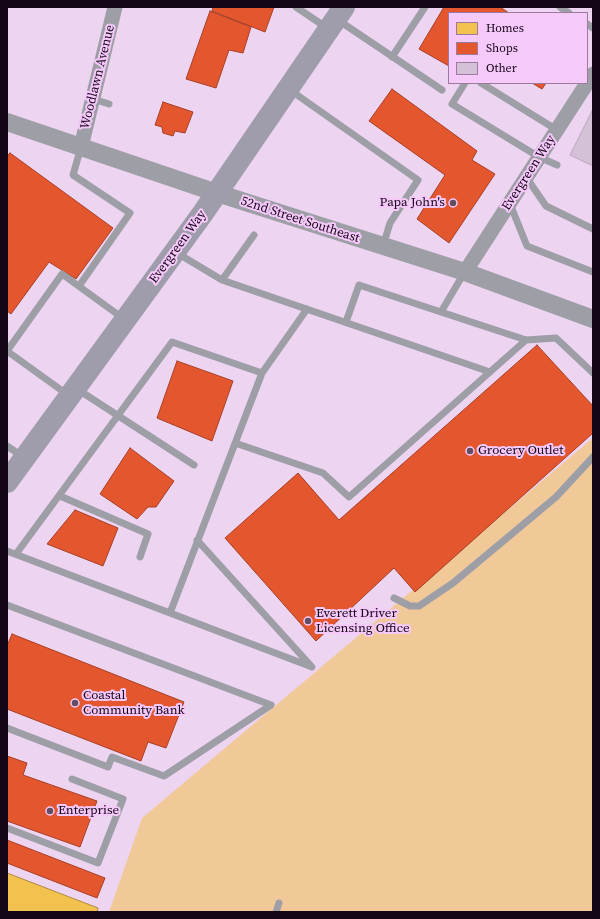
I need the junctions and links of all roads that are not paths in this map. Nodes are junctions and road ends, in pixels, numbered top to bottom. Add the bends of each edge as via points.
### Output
1 (115, 7) edge
2 (296, 7) edge
3 (425, 7) edge
4 (336, 18) edge
5 (392, 57) junction
6 (464, 84) edge
7 (482, 84) edge
8 (587, 84) edge
9 (288, 88) junction
10 (442, 90) dead end
11 (93, 99) junction
12 (109, 104) dead end
13 (7, 122) edge
14 (557, 130) junction
15 (81, 147) junction
16 (539, 157) junction
17 (557, 165) dead end
18 (526, 177) junction
19 (217, 193) junction
20 (510, 203) junction
21 (593, 228) edge
22 (254, 235) dead end
23 (382, 246) junction
24 (175, 252) junction
25 (464, 272) junction
26 (593, 272) edge
27 (222, 280) junction
28 (79, 286) junction
29 (307, 309) junction
30 (441, 312) junction
31 (593, 319) edge
32 (125, 320) junction
33 (346, 322) junction
34 (526, 340) junction
35 (490, 372) junction
36 (262, 373) junction
37 (593, 373) edge
38 (73, 392) junction
39 (118, 416) junction
40 (235, 443) junction
41 (7, 446) edge
42 (593, 457) edge
43 (25, 458) junction
44 (194, 465) dead end
45 (7, 482) edge
46 (60, 496) junction
47 (197, 540) junction
48 (7, 551) edge
49 (16, 554) junction
50 (140, 557) dead end
51 (394, 598) dead end
52 (7, 604) edge
53 (170, 613) junction
54 (7, 728) edge
55 (72, 779) dead end
56 (7, 828) edge
57 (279, 903) dead end
58 (276, 912) edge

1 - 11 street, Woodlawn Avenue
2 - 4 lane
3 - 5 lane
4 - 5 lane
4 - 9 main road, Evergreen Way
5 - 10 lane
6 - 16 lane via 452,104
7 - 14 lane
8 - 14 street, Evergreen Way
9 - 19 main road, Evergreen Way
9 - 23 lane via 418,180 390,224
11 - 12 lane
11 - 15 street, Woodlawn Avenue
13 - 15 street, 52nd Street Southeast
14 - 16 street, Evergreen Way
15 - 19 street, 52nd Street Southeast
15 - 28 lane via 73,175 130,213
16 - 17 lane
16 - 18 street, Evergreen Way
18 - 20 street, Evergreen Way
18 - 21 lane via 546,206
19 - 23 street, 52nd Street Southeast
19 - 24 main road, Evergreen Way
20 - 25 street, Evergreen Way
20 - 26 lane via 527,246
22 - 27 lane
23 - 25 street, 52nd Street Southeast
24 - 27 lane
24 - 32 main road, Evergreen Way
25 - 30 lane
25 - 31 street, 52nd Street Southeast
27 - 29 lane
28 - 32 lane
28 - 38 lane via 62,274 7,351
29 - 33 lane
29 - 36 lane
30 - 33 lane via 359,285
30 - 34 lane
32 - 38 main road, Evergreen Way
33 - 35 lane
34 - 35 lane
34 - 37 lane via 556,338
35 - 40 lane via 349,497 323,473
36 - 39 lane via 172,342
36 - 40 lane
38 - 39 lane
38 - 43 main road, Evergreen Way
39 - 44 lane
39 - 46 lane
40 - 47 lane
41 - 43 lane
42 - 51 lane via 556,497 453,583 419,606 410,606
43 - 45 main road, Evergreen Way
46 - 49 lane
46 - 50 lane via 148,534
47 - 53 lane
47 - 53 lane via 312,667
48 - 49 lane
49 - 53 lane
52 - 54 lane via 271,705 164,776 112,757 108,767
55 - 56 lane via 123,799 98,863
57 - 58 lane

